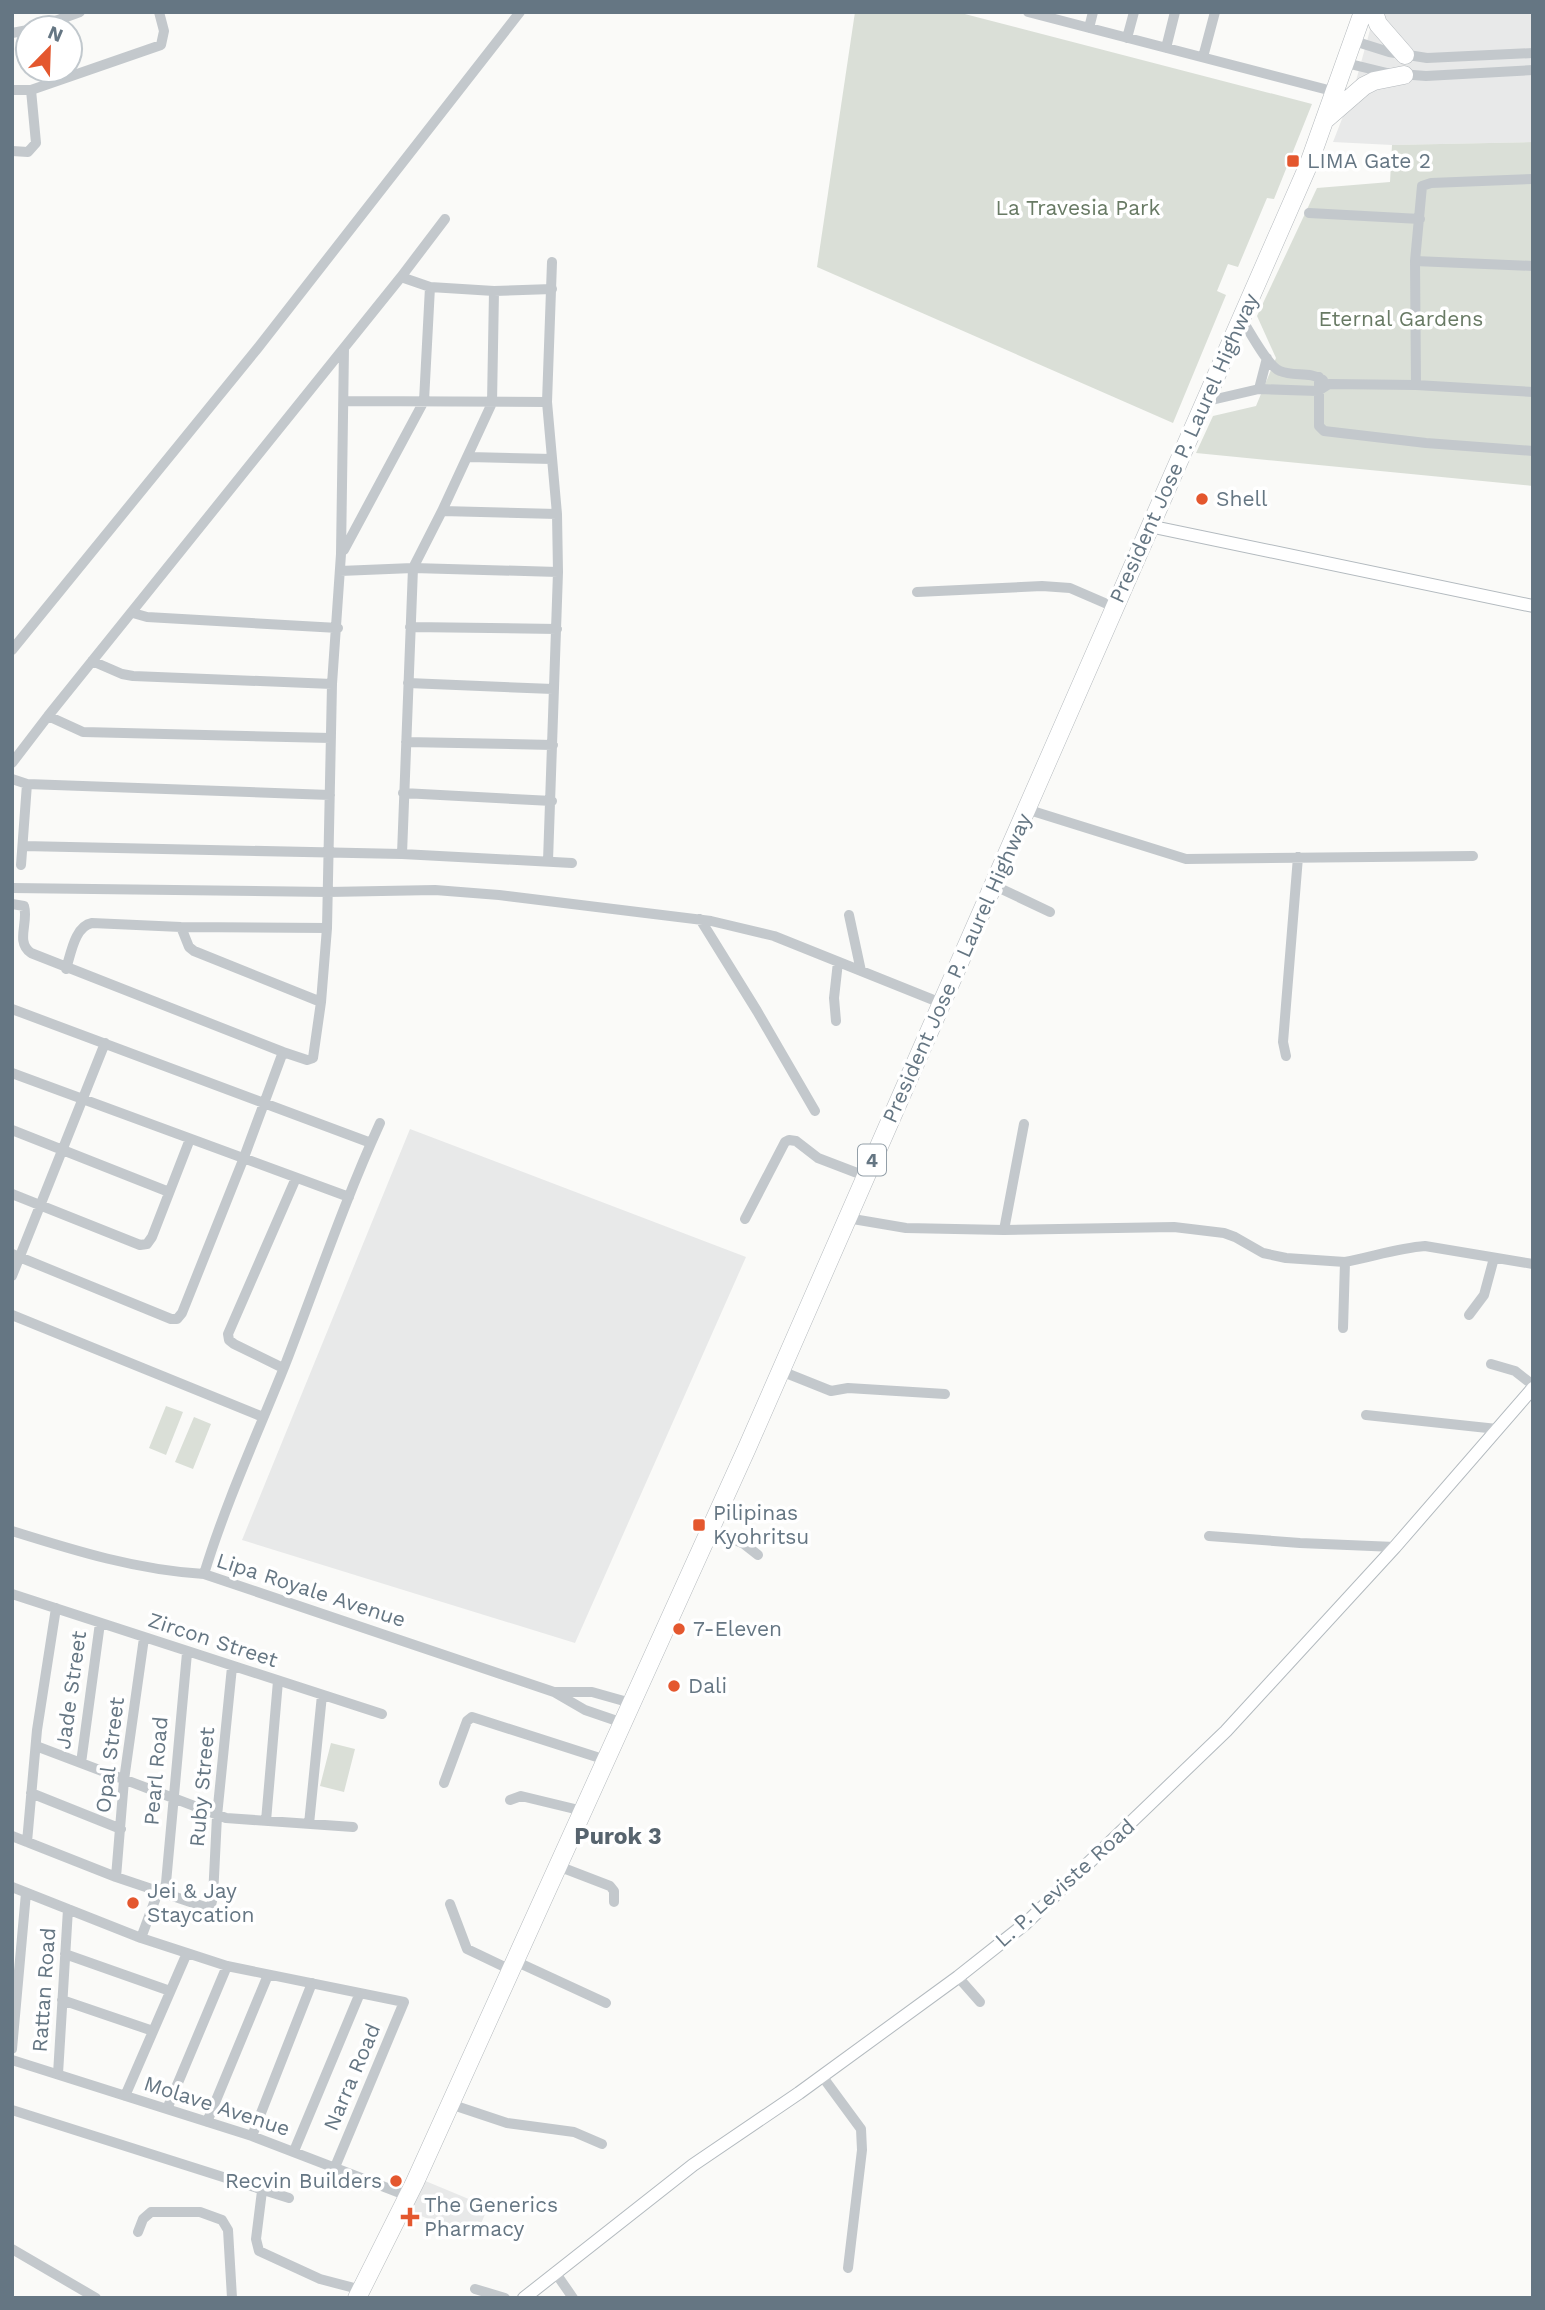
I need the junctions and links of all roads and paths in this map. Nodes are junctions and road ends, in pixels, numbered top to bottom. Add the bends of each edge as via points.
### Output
1 (159, 12) edge
2 (520, 12) edge
3 (1028, 12) edge
4 (1093, 12) edge
5 (1134, 12) edge
6 (1175, 12) edge
7 (1215, 12) edge
8 (1363, 12) edge
9 (1374, 12) edge
10 (1051, 15) edge
11 (1089, 28) junction
12 (1127, 38) junction
13 (1354, 40) junction
14 (1166, 48) junction
15 (1533, 53) edge
16 (1405, 55) junction
17 (1203, 57) junction
18 (1346, 62) junction
19 (1533, 70) edge
20 (1404, 75) junction
21 (12, 90) edge
22 (31, 90) junction
23 (1336, 92) junction
24 (1326, 118) junction
25 (12, 152) edge
26 (1533, 179) edge
27 (1309, 213) dead end
28 (445, 219) dead end
29 (1420, 219) junction
30 (1415, 261) junction
31 (552, 262) dead end
32 (1533, 266) edge
33 (401, 277) junction
34 (430, 287) junction
35 (552, 289) junction
36 (494, 291) junction
37 (1241, 318) junction
38 (344, 348) junction
39 (1267, 358) junction
40 (1318, 377) junction
41 (1329, 384) junction
42 (1416, 386) junction
43 (1259, 389) junction
44 (1318, 391) junction
45 (1533, 391) edge
46 (344, 401) junction
47 (424, 401) junction
48 (547, 402) junction
49 (1203, 402) junction
50 (492, 403) junction
51 (1533, 451) edge
52 (469, 457) junction
53 (552, 459) junction
54 (442, 511) junction
55 (557, 514) junction
56 (1149, 526) junction
57 (341, 554) junction
58 (413, 568) junction
59 (340, 571) junction
60 (558, 572) junction
61 (917, 592) dead end
62 (1533, 606) edge
63 (1114, 607) junction
64 (133, 613) junction
65 (410, 627) junction
66 (338, 628) junction
67 (557, 629) junction
68 (12, 650) edge
69 (92, 662) junction
70 (408, 683) junction
71 (332, 684) junction
72 (553, 689) junction
73 (48, 716) junction
74 (331, 738) junction
75 (406, 742) junction
76 (553, 745) junction
77 (12, 763) edge
78 (12, 779) edge
79 (27, 785) junction
80 (403, 793) junction
81 (330, 794) junction
82 (552, 801) junction
83 (1027, 809) junction
84 (23, 846) junction
85 (330, 852) junction
86 (402, 854) junction
87 (1473, 856) dead end
88 (1298, 857) junction
89 (548, 861) junction
90 (572, 863) dead end
91 (22, 866) dead end
92 (993, 885) junction
93 (12, 888) edge
94 (328, 892) junction
95 (12, 904) edge
96 (1050, 912) dead end
97 (849, 915) dead end
98 (700, 919) junction
99 (181, 927) junction
100 (327, 928) junction
101 (838, 962) junction
102 (66, 969) junction
103 (861, 971) junction
104 (321, 1002) junction
105 (941, 1003) junction
106 (12, 1009) edge
107 (836, 1021) dead end
108 (105, 1044) junction
109 (283, 1052) junction
110 (1286, 1056) dead end
111 (12, 1073) edge
112 (84, 1100) junction
113 (264, 1104) junction
114 (815, 1111) dead end
115 (380, 1123) dead end
116 (1024, 1124) dead end
117 (12, 1130) edge
118 (190, 1139) junction
119 (371, 1143) junction
120 (64, 1150) junction
121 (243, 1160) junction
122 (865, 1175) junction
123 (296, 1178) junction
124 (169, 1192) junction
125 (12, 1194) edge
126 (349, 1197) junction
127 (42, 1205) junction
128 (745, 1219) dead end
129 (847, 1219) junction
130 (1004, 1230) junction
131 (16, 1256) edge
132 (1494, 1258) junction
133 (1345, 1262) junction
134 (1533, 1264) edge
135 (12, 1276) edge
136 (12, 1315) edge
137 (1469, 1315) dead end
138 (1343, 1328) dead end
139 (1491, 1364) dead end
140 (284, 1368) junction
141 (781, 1371) junction
142 (1533, 1387) edge
143 (945, 1394) dead end
144 (1366, 1415) dead end
145 (263, 1417) junction
146 (1497, 1429) junction
147 (711, 1530) junction
148 (12, 1531) edge
149 (1209, 1536) dead end
150 (1395, 1547) junction
151 (758, 1555) dead end
152 (204, 1574) junction
153 (12, 1594) edge
154 (56, 1608) junction
155 (100, 1623) junction
156 (144, 1638) junction
157 (187, 1653) junction
158 (232, 1667) junction
159 (278, 1681) junction
160 (554, 1692) junction
161 (322, 1695) junction
162 (631, 1703) junction
163 (382, 1714) dead end
164 (623, 1723) junction
165 (36, 1745) junction
166 (606, 1760) junction
167 (81, 1763) junction
168 (124, 1780) junction
169 (444, 1783) dead end
170 (31, 1793) junction
171 (172, 1799) junction
172 (510, 1800) dead end
173 (583, 1811) junction
174 (217, 1816) junction
175 (266, 1821) junction
176 (309, 1824) junction
177 (353, 1827) dead end
178 (121, 1829) junction
179 (12, 1836) edge
180 (27, 1842) junction
181 (558, 1866) junction
182 (116, 1877) junction
183 (12, 1887) edge
184 (160, 1892) junction
185 (26, 1893) junction
186 (614, 1902) dead end
187 (450, 1904) dead end
188 (68, 1909) junction
189 (210, 1909) junction
190 (226, 1914) dead end
191 (141, 1938) junction
192 (187, 1953) junction
193 (65, 1954) junction
194 (513, 1965) junction
195 (227, 1966) junction
196 (268, 1975) junction
197 (958, 1977) junction
198 (312, 1983) junction
199 (170, 1991) junction
200 (360, 1993) junction
201 (62, 2000) junction
202 (981, 2002) dead end
203 (606, 2003) dead end
204 (153, 2031) junction
205 (12, 2049) edge
206 (12, 2060) edge
207 (58, 2074) junction
208 (822, 2076) junction
209 (125, 2096) junction
210 (450, 2104) junction
211 (167, 2109) junction
212 (12, 2110) edge
213 (207, 2122) junction
214 (252, 2136) junction
215 (602, 2144) dead end
216 (294, 2151) junction
217 (335, 2167) junction
218 (262, 2191) junction
219 (408, 2196) junction
220 (289, 2198) dead end
221 (138, 2232) dead end
222 (12, 2249) edge
223 (848, 2268) dead end
224 (555, 2272) junction
225 (475, 2289) dead end
226 (359, 2294) edge
227 (96, 2298) edge
228 (232, 2298) edge
229 (505, 2298) edge
230 (524, 2298) edge
231 (573, 2298) edge

1 - 22 street via 161,45
2 - 68 street via 257,349
3 - 10 street
4 - 11 street
5 - 12 street
6 - 14 street
7 - 17 street
8 - 13 highway, President Jose P. Laurel Highway / 4
9 - 16 highway
10 - 11 street
11 - 12 street
12 - 14 street
13 - 16 street
13 - 18 highway, President Jose P. Laurel Highway / 4
14 - 17 street
15 - 16 street
17 - 23 street
18 - 20 street
18 - 23 highway, President Jose P. Laurel Highway / 4
19 - 20 street
20 - 24 highway via 1364,86
21 - 22 street
22 - 25 street via 35,145 28,152
23 - 24 highway, President Jose P. Laurel Highway / 4
24 - 37 highway, President Jose P. Laurel Highway / 4
26 - 29 street via 1422,186
27 - 29 street
28 - 33 street
29 - 30 street
30 - 32 street
30 - 42 street
31 - 35 street
33 - 34 street
33 - 38 street
34 - 36 street
34 - 47 street
35 - 36 street
35 - 48 street
36 - 50 street
37 - 39 street
37 - 49 highway, President Jose P. Laurel Highway / 4
38 - 46 street
38 - 64 street
39 - 40 street via 1279,371
39 - 43 street
40 - 41 street
40 - 44 street
41 - 42 street
41 - 44 street
42 - 45 street
43 - 44 street
43 - 49 street
44 - 51 street via 1319,426 1324,431
46 - 47 street
46 - 57 street
47 - 50 street
47 - 57 street
48 - 50 street
48 - 53 street
49 - 56 highway, President Jose P. Laurel Highway / 4
50 - 52 street
52 - 53 street
52 - 54 street
53 - 55 street
54 - 55 street
54 - 58 street
55 - 60 street
56 - 62 main road
56 - 63 highway, President Jose P. Laurel Highway / 4
57 - 59 street
58 - 59 street
58 - 60 street
58 - 65 street
59 - 66 street
60 - 67 street
61 - 63 street via 1070,588
63 - 83 highway, President Jose P. Laurel Highway / 4
64 - 66 street
64 - 69 street
65 - 67 street
65 - 70 street
66 - 71 street
67 - 72 street
69 - 71 street via 133,676
69 - 73 street
70 - 72 street
70 - 75 street
71 - 74 street
72 - 76 street
73 - 74 street via 83,732
73 - 77 street
74 - 81 street
75 - 76 street
75 - 80 street
76 - 82 street
78 - 79 street
79 - 81 street
79 - 84 street
80 - 82 street
80 - 86 street
81 - 85 street
82 - 89 street
83 - 88 street via 1186,859
83 - 92 highway, President Jose P. Laurel Highway / 4
84 - 85 street
84 - 91 street
85 - 86 street
85 - 94 street
86 - 89 street
87 - 88 street
88 - 110 street via 1283,1042
89 - 90 street
92 - 96 street
92 - 105 highway, President Jose P. Laurel Highway / 4
93 - 94 street
94 - 98 street via 395,889 486,894
94 - 100 street
95 - 102 street via 24,906 25,949
97 - 103 street
98 - 101 street via 775,936
98 - 114 street
99 - 100 street
99 - 102 street via 85,924
99 - 104 street via 194,951
100 - 104 street
101 - 103 street
101 - 107 street
102 - 109 street
103 - 105 street
104 - 109 street via 313,1058
105 - 122 highway, President Jose P. Laurel Highway / 4
106 - 108 street
108 - 112 street
108 - 113 street
109 - 113 street
111 - 112 street
112 - 118 street
112 - 120 street
113 - 119 street
113 - 121 street
115 - 119 street
116 - 130 street
117 - 120 street
118 - 121 street
118 - 124 street
119 - 126 street
120 - 124 street
120 - 127 street
121 - 123 street
121 - 131 street via 177,1320
122 - 128 street via 818,1158 789,1140
122 - 129 highway, President Jose P. Laurel Highway / 4
123 - 126 street
123 - 140 street via 228,1334 234,1345
124 - 127 street via 152,1237 140,1245
125 - 127 street
126 - 140 street
127 - 131 street
129 - 130 street via 906,1228
129 - 141 highway, President Jose P. Laurel Highway / 4
130 - 133 street via 1174,1227 1223,1233 1263,1253 1286,1258
131 - 135 street
132 - 133 street via 1425,1246
132 - 134 street
132 - 137 street via 1484,1295
133 - 138 street
136 - 145 street
139 - 142 street via 1515,1371
140 - 145 street
141 - 143 street via 835,1391
141 - 147 highway, President Jose P. Laurel Highway / 4
142 - 146 main road, L. P. Leviste Road
144 - 146 street
145 - 152 street via 232,1488
146 - 150 main road, L. P. Leviste Road
147 - 151 street
147 - 162 highway, President Jose P. Laurel Highway / 4
148 - 152 street, Lipa Royale Avenue via 111,1560
149 - 150 street
150 - 197 main road, L. P. Leviste Road via 1219,1738 1069,1884
152 - 160 street, Lipa Royale Avenue
153 - 154 street, Zircon Street
154 - 155 street, Zircon Street
154 - 165 street
155 - 156 street, Zircon Street
155 - 167 street, Jade Street
156 - 157 street, Zircon Street
156 - 168 street, Opal Street
157 - 158 street, Zircon Street
157 - 171 street, Pearl Road
158 - 159 street, Zircon Street
158 - 174 street, Ruby Street
159 - 161 street, Zircon Street
159 - 175 street
160 - 162 street, Lipa Royale Avenue via 592,1692
160 - 164 street, Lipa Royale Avenue via 585,1710
161 - 163 street, Zircon Street
161 - 176 street
162 - 164 highway, President Jose P. Laurel Highway / 4
164 - 166 highway, President Jose P. Laurel Highway / 4
165 - 167 street
165 - 170 street
166 - 169 street via 472,1717
166 - 173 highway, President Jose P. Laurel Highway / 4
167 - 168 street
168 - 171 street
168 - 178 street, Opal Street
170 - 178 street
170 - 180 street
171 - 174 street
171 - 184 street, Pearl Road via 166,1883
172 - 173 street via 521,1796
173 - 181 highway, President Jose P. Laurel Highway / 4
174 - 175 street
174 - 189 street, Ruby Street
175 - 176 street
176 - 177 street
178 - 182 street, Opal Street
179 - 180 street
180 - 182 street
181 - 186 street via 610,1886
181 - 194 highway, President Jose P. Laurel Highway / 4
182 - 184 street
183 - 185 street
184 - 189 street
184 - 191 street, Pearl Road
185 - 188 street
185 - 205 street
187 - 194 street via 467,1949
188 - 191 street
188 - 193 street, Rattan Road
189 - 190 street
191 - 192 street
192 - 195 street
192 - 199 street
193 - 199 street
193 - 201 street, Rattan Road
194 - 203 street
194 - 210 highway, President Jose P. Laurel Highway / 4
195 - 196 street
195 - 211 street
196 - 198 street
196 - 213 street
197 - 202 street
197 - 208 main road, L. P. Leviste Road
198 - 200 street
198 - 214 street
199 - 204 street
200 - 216 street
200 - 217 street, Narra Road via 404,2002
201 - 204 street
201 - 207 street, Rattan Road
204 - 209 street
206 - 207 street, Molave Avenue
207 - 209 street, Molave Avenue
208 - 223 street via 862,2135
208 - 224 main road, L. P. Leviste Road via 693,2165
209 - 211 street, Molave Avenue
210 - 215 street via 507,2123 574,2132
210 - 219 highway, President Jose P. Laurel Highway / 4
211 - 213 street, Molave Avenue
212 - 218 street
213 - 214 street, Molave Avenue
214 - 216 street, Molave Avenue
216 - 217 street, Molave Avenue
217 - 219 street, Molave Avenue
218 - 220 street
218 - 226 street via 258,2251
219 - 226 highway, President Jose P. Laurel Highway / 4
221 - 228 street via 151,2213 200,2212 222,2220 228,2230
222 - 227 street
224 - 230 main road, L. P. Leviste Road
224 - 231 street
225 - 229 street

